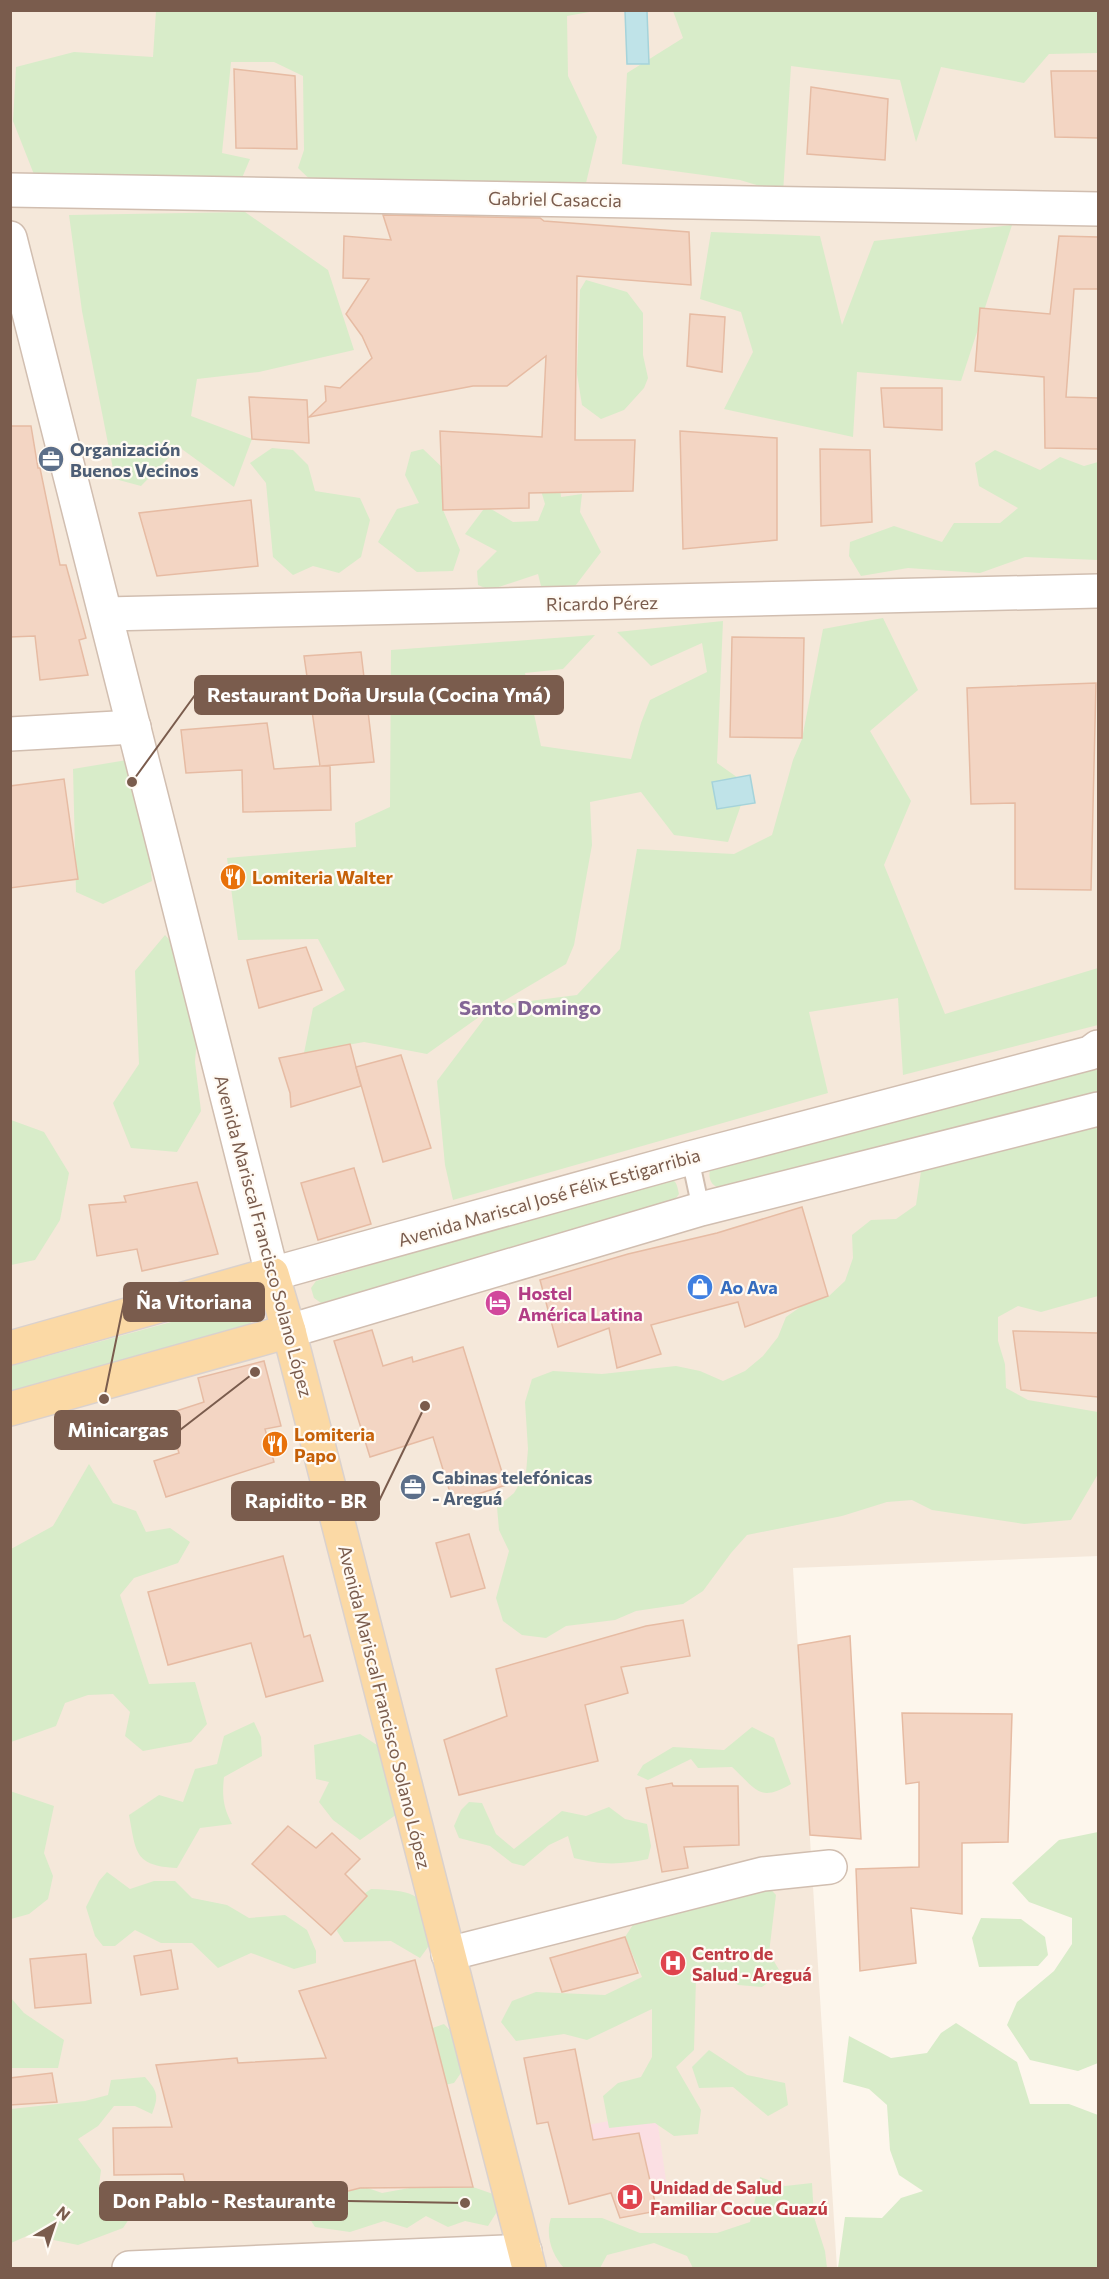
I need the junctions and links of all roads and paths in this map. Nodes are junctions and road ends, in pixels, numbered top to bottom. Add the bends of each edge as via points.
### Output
1 (10, 190) edge
2 (1098, 209) edge
3 (10, 238) edge
4 (1098, 591) edge
5 (106, 614) junction
6 (134, 727) junction
7 (10, 734) edge
8 (1094, 1050) edge
9 (1098, 1109) edge
10 (690, 1158) junction
11 (701, 1209) junction
12 (272, 1274) junction
13 (289, 1331) junction
14 (10, 1348) edge
15 (10, 1409) edge
16 (830, 1867) dead end
17 (448, 1954) junction
18 (527, 2260) edge
19 (129, 2268) edge

1 - 2 street, Gabriel Casaccia
3 - 5 street, Avenida Mariscal Francisco Solano López
4 - 5 street, Ricardo Pérez
5 - 6 street, Avenida Mariscal Francisco Solano López
6 - 7 street
6 - 12 street, Avenida Mariscal Francisco Solano López
8 - 10 street, Avenida Mariscal José Félix Estigarribia
9 - 11 street
10 - 11 lane
10 - 12 street, Avenida Mariscal José Félix Estigarribia
11 - 13 street
12 - 13 main road, Avenida Mariscal Francisco Solano López
12 - 14 main road, Avenida Mariscal José Félix Estigarribia
13 - 15 main road
13 - 17 main road, Avenida Mariscal Francisco Solano López
16 - 17 street via 764,1874
17 - 18 main road, Avenida Mariscal Francisco Solano López
18 - 19 street

